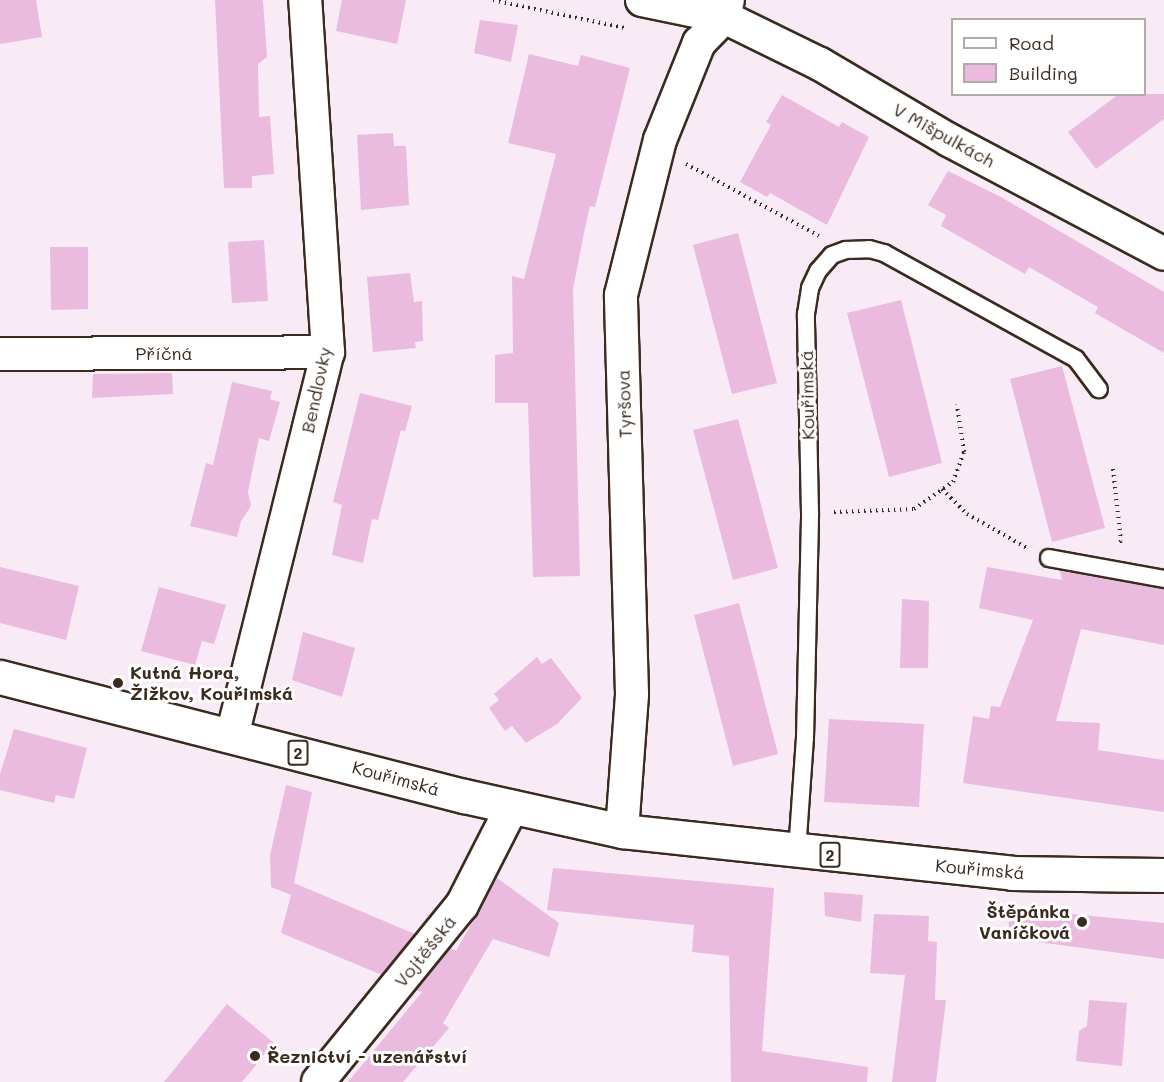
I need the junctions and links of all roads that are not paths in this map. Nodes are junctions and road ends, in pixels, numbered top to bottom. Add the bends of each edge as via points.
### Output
1 (305, 0) edge
2 (642, 0) edge
3 (726, 8) edge
4 (1164, 254) edge
5 (328, 352) junction
6 (0, 354) edge
7 (1099, 388) dead end
8 (1049, 558) road end
9 (1164, 579) edge
10 (0, 677) edge
11 (232, 736) junction
12 (512, 807) junction
13 (622, 831) junction
14 (797, 852) junction
15 (1164, 875) edge
16 (318, 1082) edge

1 - 5 street, Bendlovky
2 - 3 street, V Mišpulkách
3 - 4 street, V Mišpulkách via 949,140
3 - 13 street, Tyršova via 699,43 660,140 621,295 632,694
5 - 6 street, Příčná
5 - 11 street, Bendlovky
7 - 14 lane, Kouřimská via 1076,359 884,253 846,250 832,255 818,270 806,314 810,513 806,738
8 - 9 lane
10 - 11 main road, Kouřimská / 2
11 - 12 main road, Kouřimská / 2
12 - 13 main road, Kouřimská / 2
12 - 16 street, Vojtěšská via 462,905
13 - 14 main road, Kouřimská / 2
14 - 15 main road, Kouřimská / 2 via 1012,873

